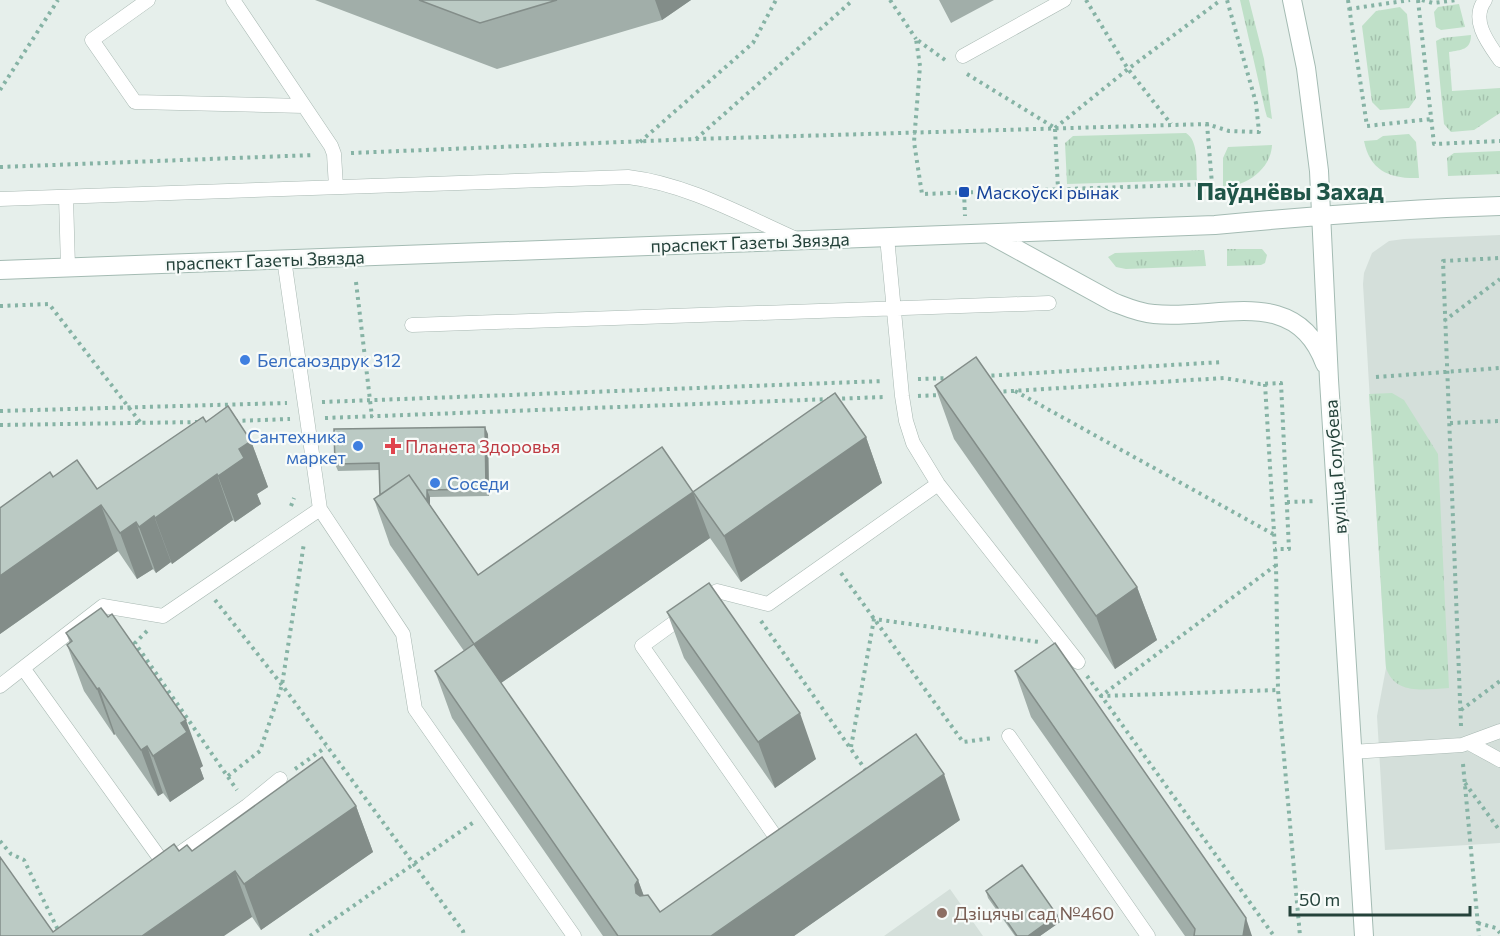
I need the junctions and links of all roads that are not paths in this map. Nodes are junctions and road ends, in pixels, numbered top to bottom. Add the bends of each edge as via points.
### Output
1 (148, 0) edge
2 (233, 0) edge
3 (1064, 0) edge
4 (1292, 0) edge
5 (1485, 0) edge
6 (1500, 60) edge
7 (961, 63) road end
8 (304, 106) junction
9 (336, 187) junction
10 (66, 197) junction
11 (0, 200) edge
12 (1500, 206) edge
13 (1322, 215) junction
14 (987, 233) junction
15 (887, 237) junction
16 (797, 240) junction
17 (284, 259) junction
18 (68, 267) junction
19 (0, 270) edge
20 (1048, 303) dead end
21 (895, 308) junction
22 (412, 325) dead end
23 (1329, 380) junction
24 (938, 484) junction
25 (314, 513) junction
26 (1078, 662) road end
27 (24, 668) junction
28 (0, 686) edge
29 (1500, 731) edge
30 (1009, 736) road end
31 (1466, 744) junction
32 (1351, 752) junction
33 (1500, 760) edge
34 (280, 779) road end
35 (782, 846) edge
36 (164, 864) junction
37 (145, 877) edge
38 (574, 936) edge
39 (1148, 936) edge
40 (1364, 936) edge

1 - 8 lane via 92,40 135,102
2 - 8 lane
3 - 7 lane
4 - 13 main road, вуліца Голубева via 1315,130
5 - 6 lane via 1479,14 1484,35
8 - 9 lane via 334,154
9 - 10 lane
9 - 16 lane via 628,177 693,194
10 - 11 lane
10 - 18 lane
12 - 13 main road, праспект Газеты Звязда
13 - 14 main road, праспект Газеты Звязда via 1215,225
13 - 23 main road, вуліца Голубева
14 - 15 main road, праспект Газеты Звязда
14 - 23 main road via 1134,310 1154,315 1248,311 1289,319 1315,343
15 - 16 main road, праспект Газеты Звязда
15 - 21 lane
16 - 17 main road, праспект Газеты Звязда
17 - 18 main road, праспект Газеты Звязда
17 - 25 lane via 307,419
18 - 19 main road, праспект Газеты Звязда
20 - 21 lane
21 - 22 lane
21 - 24 lane via 906,421
23 - 32 main road, вуліца Голубева
24 - 26 lane
24 - 35 lane via 768,604 717,591 642,646
25 - 27 lane via 163,616 103,606
25 - 38 lane via 403,634 415,709
27 - 28 lane
27 - 36 lane
29 - 31 lane
30 - 39 lane
31 - 32 lane
31 - 33 lane
32 - 40 main road, вуліца Голубева
34 - 36 lane
36 - 37 lane

